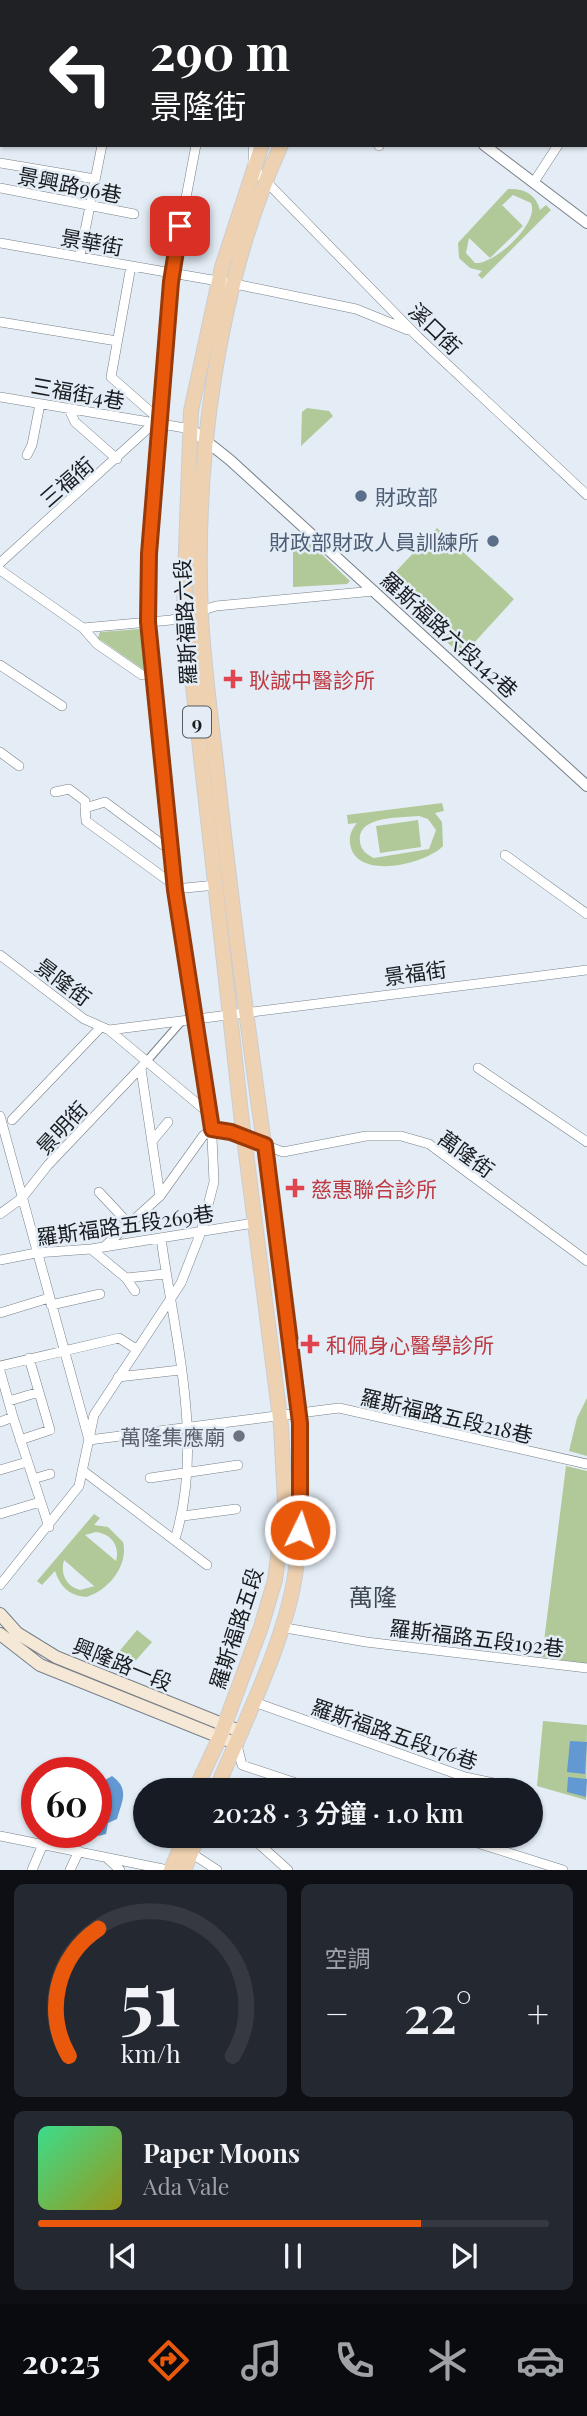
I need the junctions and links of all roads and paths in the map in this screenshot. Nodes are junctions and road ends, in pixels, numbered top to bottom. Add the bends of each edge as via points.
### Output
1 (102, 147) edge
2 (196, 147) edge
3 (253, 147) edge
4 (261, 147) edge
5 (280, 147) edge
6 (487, 147) edge
7 (557, 147) edge
8 (0, 163) edge
9 (253, 168) junction
10 (95, 178) junction
11 (267, 179) junction
12 (534, 182) junction
13 (0, 188) edge
14 (90, 204) junction
15 (134, 214) dead end
16 (587, 223) edge
17 (0, 244) edge
18 (80, 256) junction
19 (131, 266) junction
20 (173, 272) junction
21 (219, 281) junction
22 (235, 284) junction
23 (0, 322) edge
24 (418, 337) junction
25 (117, 341) junction
26 (0, 397) edge
27 (40, 404) junction
28 (69, 409) junction
29 (159, 423) junction
30 (191, 429) junction
31 (205, 439) junction
32 (27, 455) dead end
33 (117, 459) junction
34 (587, 495) edge
35 (0, 563) edge
36 (0, 570) edge
37 (374, 591) junction
38 (201, 611) junction
39 (185, 616) junction
40 (148, 622) junction
41 (83, 628) junction
42 (0, 665) edge
43 (151, 675) junction
44 (62, 706) dead end
45 (0, 752) edge
46 (19, 766) dead end
47 (587, 786) edge
48 (55, 792) dead end
49 (86, 808) junction
50 (171, 845) junction
51 (505, 855) dead end
52 (216, 885) junction
53 (175, 890) junction
54 (587, 914) edge
55 (0, 955) edge
56 (587, 970) edge
57 (248, 1012) junction
58 (231, 1014) junction
59 (194, 1019) junction
60 (181, 1022) junction
61 (105, 1029) junction
62 (144, 1065) junction
63 (478, 1068) dead end
64 (211, 1115) junction
65 (12, 1120) dead end
66 (1, 1122) edge
67 (167, 1122) dead end
68 (212, 1129) junction
69 (244, 1138) junction
70 (153, 1140) junction
71 (587, 1142) edge
72 (265, 1145) junction
73 (99, 1192) dead end
74 (160, 1196) junction
75 (22, 1198) junction
76 (0, 1214) edge
77 (254, 1223) junction
78 (129, 1224) junction
79 (201, 1232) junction
80 (160, 1238) junction
81 (105, 1246) junction
82 (91, 1249) junction
83 (36, 1253) junction
84 (0, 1260) edge
85 (587, 1261) edge
86 (165, 1274) junction
87 (126, 1278) junction
88 (135, 1291) dead end
89 (100, 1294) dead end
90 (50, 1302) junction
91 (169, 1304) junction
92 (0, 1313) edge
93 (136, 1349) junction
94 (63, 1351) junction
95 (29, 1358) junction
96 (0, 1366) edge
97 (180, 1370) junction
98 (0, 1371) edge
99 (118, 1377) junction
100 (39, 1392) junction
101 (9, 1401) junction
102 (299, 1413) junction
103 (280, 1416) junction
104 (13, 1418) junction
105 (0, 1422) edge
106 (186, 1428) junction
107 (20, 1440) junction
108 (89, 1440) junction
109 (27, 1462) junction
110 (587, 1464) edge
111 (238, 1465) dead end
112 (0, 1470) edge
113 (82, 1470) junction
114 (50, 1474) dead end
115 (189, 1474) junction
116 (150, 1478) dead end
117 (33, 1479) junction
118 (40, 1503) junction
119 (236, 1509) dead end
120 (0, 1514) edge
121 (183, 1516) junction
122 (49, 1527) junction
123 (175, 1539) junction
124 (206, 1565) dead end
125 (0, 1586) edge
126 (0, 1614) edge
127 (280, 1627) junction
128 (0, 1634) edge
129 (587, 1668) edge
130 (254, 1702) junction
131 (222, 1731) junction
132 (239, 1738) junction
133 (200, 1778) edge
134 (209, 1778) edge
135 (221, 1778) edge
136 (281, 1778) edge
137 (470, 1778) edge
138 (0, 1836) edge
139 (21, 1840) edge
140 (41, 1848) edge
141 (64, 1848) edge
142 (172, 1848) edge
143 (178, 1848) edge
144 (193, 1848) edge
145 (263, 1848) edge
146 (493, 1848) edge
147 (79, 1851) junction
148 (191, 1853) junction
149 (107, 1857) junction
150 (32, 1870) edge
151 (70, 1870) edge
152 (120, 1870) edge
153 (165, 1870) edge
154 (184, 1870) edge
155 (218, 1870) edge
156 (288, 1870) edge
157 (563, 1870) edge

1 - 10 street
2 - 20 street
3 - 9 street
4 - 9 main road, 羅斯福路六段 / 9
5 - 11 main road, 羅斯福路六段 / 9
6 - 12 street
7 - 12 street
8 - 10 street
9 - 11 street, 溪口街
9 - 21 main road, 羅斯福路六段 / 9
10 - 14 street
11 - 22 main road, 羅斯福路六段 / 9
11 - 24 street, 溪口街
12 - 16 street
13 - 14 street, 景興路96巷
14 - 15 street, 景興路96巷
14 - 18 street
17 - 18 street, 景華街
18 - 19 street, 景華街
19 - 20 street, 景華街
19 - 25 street
20 - 21 street, 景華街
20 - 29 street
21 - 22 street, 景華街
21 - 30 main road, 羅斯福路六段 / 9
22 - 24 street, 景華街 via 373,314
22 - 31 main road, 羅斯福路六段 / 9
23 - 25 street
24 - 34 street, 溪口街
25 - 29 street via 111,377
26 - 27 street, 三福街4巷
27 - 28 street, 三福街4巷
27 - 32 street
28 - 29 street, 三福街4巷
28 - 33 street via 75,422
29 - 30 street, 三福街4巷
29 - 33 street, 三福街
29 - 40 street
30 - 31 street, 羅斯福路六段142巷
30 - 39 main road, 羅斯福路六段 / 9
31 - 37 street, 羅斯福路六段142巷
31 - 38 main road, 羅斯福路六段 / 9
33 - 35 street, 三福街
36 - 41 street
37 - 38 street
37 - 47 street, 羅斯福路六段142巷
38 - 39 street
38 - 57 main road, 羅斯福路六段 / 9 via 231,904
39 - 40 street
39 - 52 main road, 羅斯福路六段 / 9
40 - 41 street
40 - 43 street
41 - 43 street via 97,644 142,675
42 - 44 street
43 - 50 street
45 - 46 street
48 - 49 street via 69,789 85,801
49 - 50 street via 105,802 163,845
49 - 53 street via 86,821
50 - 53 street
51 - 54 street
52 - 53 street
52 - 58 main road, 羅斯福路六段 / 9
53 - 59 street
55 - 61 street, 景隆街
56 - 57 street, 景福街
57 - 58 street
57 - 72 main road, 羅斯福路六段 / 9
58 - 59 street
58 - 69 main road, 羅斯福路六段 / 9
59 - 60 street
59 - 64 street
60 - 61 street
60 - 62 street
61 - 62 street, 景隆街
61 - 65 street
62 - 64 street, 景隆街
62 - 70 street
62 - 75 street, 景明街
63 - 71 street
64 - 68 street
66 - 75 street
67 - 70 street
68 - 69 street
68 - 74 street
68 - 79 street via 214,1182
69 - 72 street
69 - 77 main road, 羅斯福路五段 / 9
70 - 74 street
72 - 85 street, 萬隆街 via 283,1152 366,1136 401,1136 429,1144
72 - 102 main road, 羅斯福路五段 / 9
73 - 78 street
74 - 78 street
75 - 76 street, 景明街
75 - 83 street
77 - 79 street, 羅斯福路五段269巷
77 - 103 main road, 羅斯福路五段 / 9
78 - 81 street
79 - 80 street, 羅斯福路五段269巷
79 - 91 street
80 - 81 street, 羅斯福路五段269巷
80 - 86 street
81 - 82 street, 羅斯福路五段269巷
82 - 83 street, 羅斯福路五段269巷
82 - 87 street
83 - 84 street, 羅斯福路五段269巷
83 - 90 street
86 - 87 street
86 - 91 street
87 - 88 street
89 - 90 street
90 - 92 street
90 - 94 street
91 - 93 street
91 - 97 street
93 - 94 street via 119,1338
93 - 99 street
94 - 95 street
94 - 108 street
95 - 96 street
95 - 100 street
97 - 99 street
97 - 106 street
98 - 101 street
99 - 108 street via 94,1415
100 - 101 street
100 - 107 street via 50,1430
101 - 104 street
102 - 103 street, 羅斯福路五段218巷
102 - 110 street, 羅斯福路五段218巷 via 340,1408
102 - 127 main road, 羅斯福路五段 / 9 via 302,1508 295,1573
103 - 106 street, 羅斯福路五段218巷
103 - 131 main road, 羅斯福路五段 / 9 via 285,1502 279,1559 261,1627
104 - 105 street
104 - 107 street
106 - 108 street, 羅斯福路五段218巷
106 - 115 street
107 - 109 street
108 - 113 street
109 - 112 street
109 - 117 street
111 - 115 street
113 - 122 street via 79,1486
113 - 123 street
114 - 117 street
115 - 116 street
115 - 121 street
117 - 118 street
118 - 120 street
118 - 122 street
119 - 121 street
121 - 123 street
122 - 125 street
123 - 124 street
126 - 131 main road, 興隆路一段 via 17,1633 56,1657
127 - 129 street, 羅斯福路五段192巷
127 - 130 main road, 羅斯福路五段 / 9
128 - 131 main road, 興隆路一段 via 40,1665
130 - 132 main road, 羅斯福路五段 / 9
130 - 137 street, 羅斯福路五段176巷
131 - 132 main road, 興隆路一段
131 - 133 main road, 羅斯福路五段 / 9
131 - 134 main road, 9
132 - 135 main road, 羅斯福路五段 / 9
132 - 136 street via 242,1765
138 - 139 street
140 - 150 street
141 - 147 street
142 - 153 main road
143 - 153 main road
144 - 148 main road
145 - 156 street
146 - 157 street
147 - 149 street
147 - 151 street
148 - 154 main road
148 - 155 street
149 - 152 street
149 - 153 street

